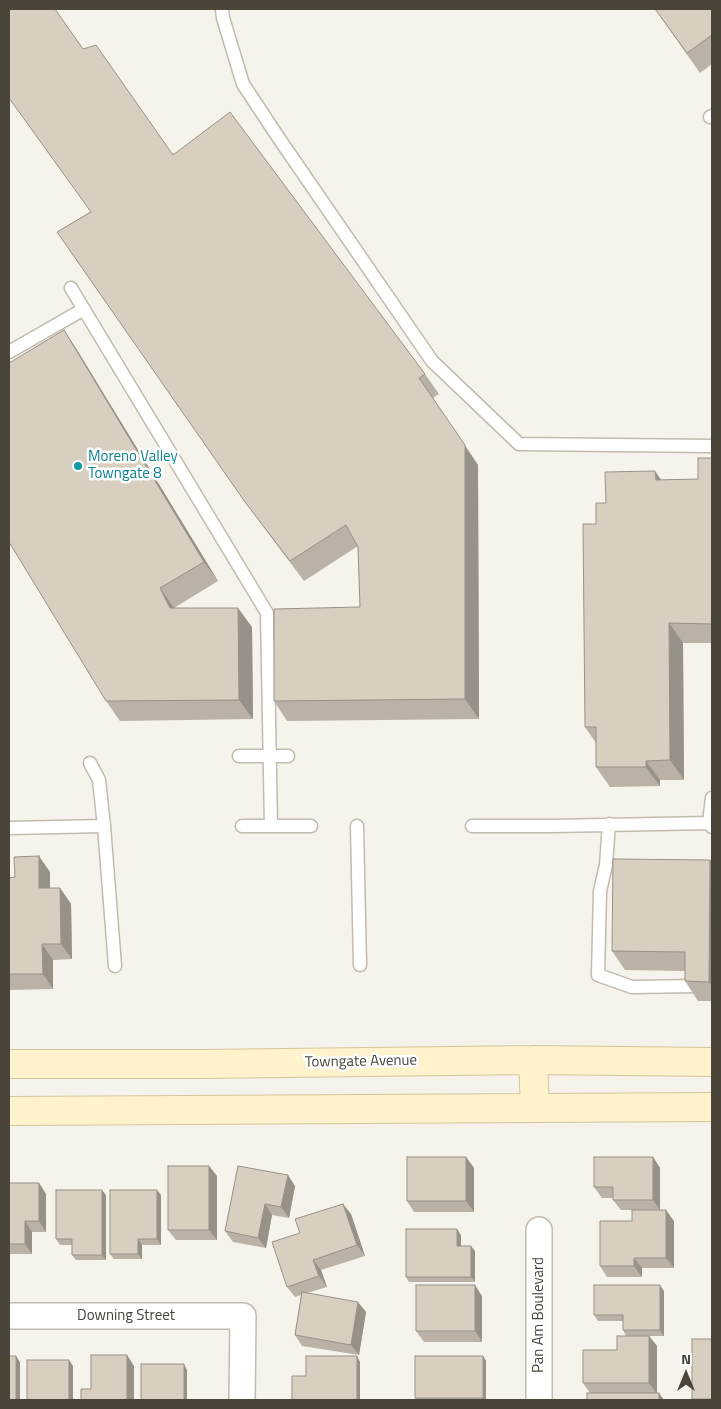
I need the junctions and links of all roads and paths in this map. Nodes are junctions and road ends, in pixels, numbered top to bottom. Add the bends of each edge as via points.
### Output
1 (222, 9) edge
2 (71, 288) dead end
3 (84, 308) junction
4 (9, 352) edge
5 (712, 446) edge
6 (239, 756) dead end
7 (270, 756) junction
8 (288, 756) dead end
9 (90, 763) dead end
10 (712, 798) edge
11 (609, 824) junction
12 (710, 825) edge
13 (104, 826) junction
14 (242, 826) dead end
15 (271, 826) junction
16 (312, 826) dead end
17 (357, 826) dead end
18 (472, 826) dead end
19 (9, 828) edge
20 (360, 965) dead end
21 (115, 966) dead end
22 (698, 986) edge
23 (533, 1060) junction
24 (712, 1062) edge
25 (9, 1064) edge
26 (535, 1107) junction
27 (712, 1108) edge
28 (9, 1111) edge
29 (539, 1230) dead end
30 (9, 1316) edge
31 (242, 1400) edge
32 (539, 1400) edge

1 - 5 lane via 243,84 278,138 432,361 518,444
2 - 3 lane
3 - 4 lane
3 - 7 lane via 266,613
6 - 7 lane
7 - 8 lane
7 - 15 lane
9 - 13 lane via 99,780
10 - 12 lane
11 - 12 lane
11 - 18 lane
11 - 22 lane via 606,865 600,890 598,975 632,987
13 - 19 lane
13 - 21 lane
14 - 15 lane
15 - 16 lane
17 - 20 lane
23 - 24 main road, Towngate Avenue
23 - 25 main road, Towngate Avenue
23 - 26 main road
26 - 27 main road
26 - 28 main road
29 - 32 street, Pan Am Boulevard
30 - 31 street, Downing Street via 243,1316

